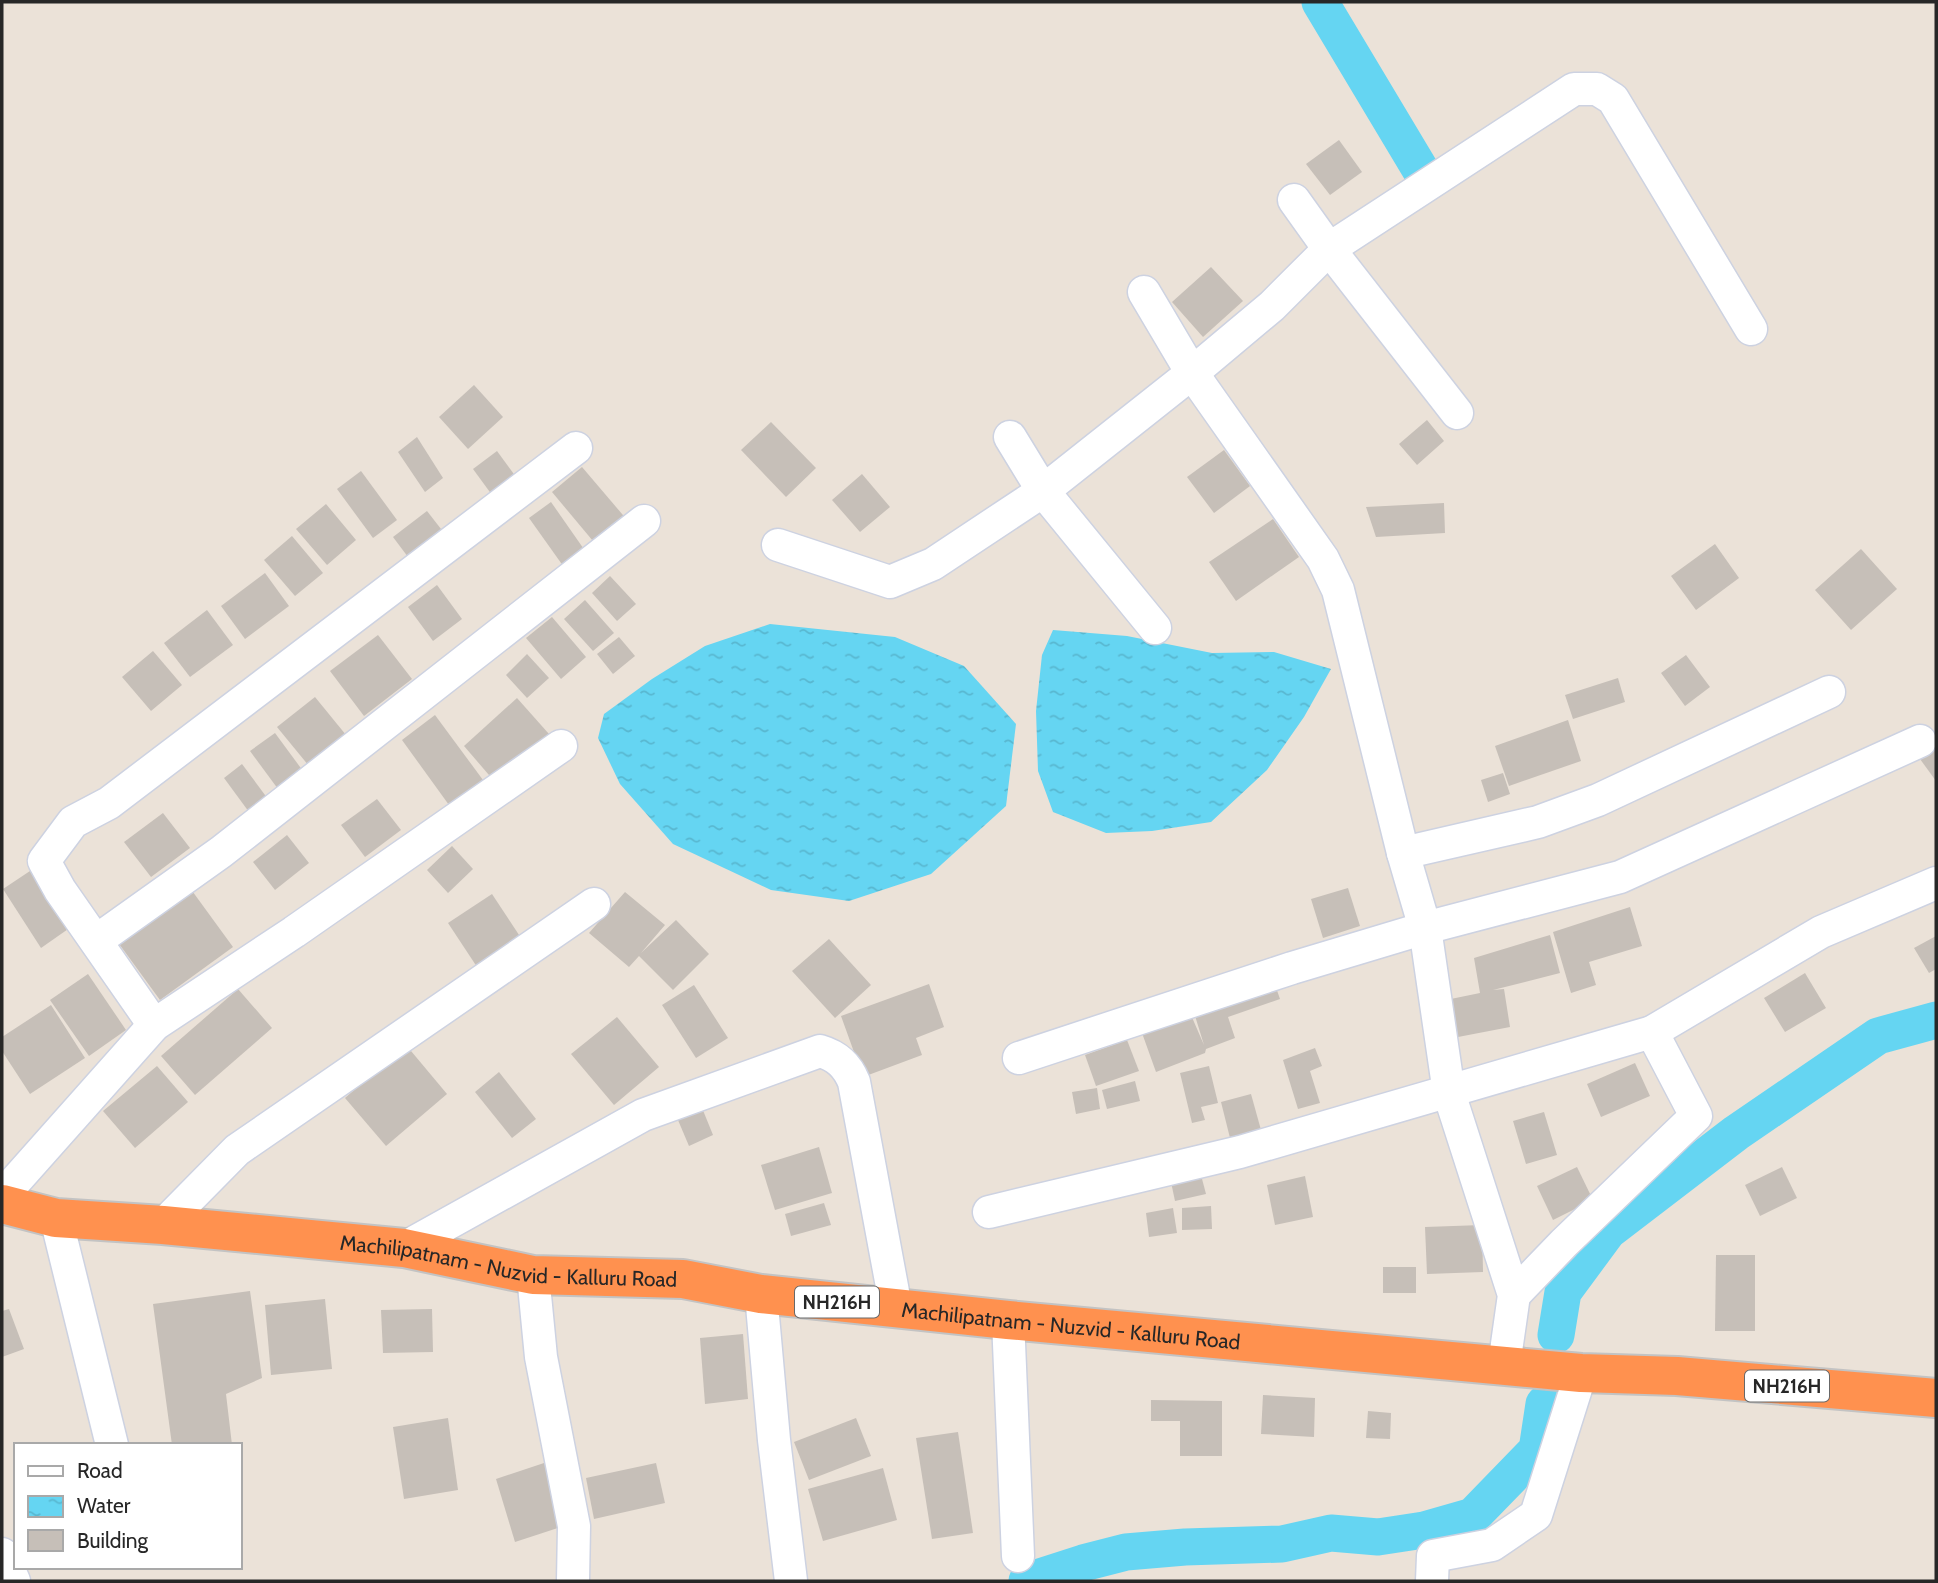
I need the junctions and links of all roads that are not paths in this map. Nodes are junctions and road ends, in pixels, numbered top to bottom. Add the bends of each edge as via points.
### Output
1 (1294, 200) dead end
2 (1329, 249) junction
3 (1144, 292) dead end
4 (1751, 329) dead end
5 (1192, 373) junction
6 (1457, 413) dead end
7 (1010, 437) dead end
8 (576, 448) dead end
9 (1043, 491) junction
10 (644, 521) dead end
11 (778, 545) dead end
12 (1155, 628) dead end
13 (1829, 692) dead end
14 (1920, 741) dead end
15 (561, 746) dead end
16 (1403, 853) junction
17 (1936, 883) edge
18 (594, 904) dead end
19 (1425, 928) junction
20 (96, 941) junction
21 (154, 1025) junction
22 (1652, 1032) junction
23 (1019, 1058) dead end
24 (1448, 1093) junction
25 (2, 1196) edge
26 (2, 1204) edge
27 (989, 1212) dead end
28 (57, 1218) junction
29 (163, 1225) junction
30 (404, 1248) junction
31 (533, 1275) junction
32 (761, 1294) junction
33 (1514, 1295) junction
34 (895, 1308) junction
35 (1008, 1320) junction
36 (1504, 1365) junction
37 (1581, 1373) junction
38 (1936, 1398) edge
39 (112, 1443) edge
40 (2, 1554) edge
41 (1018, 1556) dead end
42 (14, 1581) edge
43 (573, 1581) edge
44 (791, 1581) edge
45 (1432, 1581) edge

1 - 2 street
2 - 4 street via 1574,89 1597,89 1613,99
2 - 5 street via 1272,306
2 - 6 street
3 - 5 street
5 - 9 street
5 - 16 street via 1323,559 1338,590
7 - 9 street
8 - 20 street via 109,803 73,822 44,861
9 - 11 street via 933,564 890,582
9 - 12 street
10 - 20 street via 221,852
13 - 16 street via 1598,800 1538,822
14 - 19 street via 1620,877
15 - 21 street
16 - 19 street
17 - 22 street via 1821,932
18 - 29 street via 237,1150
19 - 23 street
19 - 24 street
20 - 21 street
21 - 25 street
22 - 24 street
22 - 33 street via 1696,1116
24 - 27 street via 1240,1152
24 - 33 street
26 - 28 highway, Machilipatnam - Nuzvid - Kalluru Road / NH216H
28 - 29 highway, Machilipatnam - Nuzvid - Kalluru Road / NH216H
28 - 39 street
29 - 30 highway, Machilipatnam - Nuzvid - Kalluru Road / NH216H
30 - 31 highway, Machilipatnam - Nuzvid - Kalluru Road / NH216H
30 - 34 street via 643,1115 820,1051 843,1063 854,1082
31 - 32 highway, Machilipatnam - Nuzvid - Kalluru Road / NH216H via 683,1279
31 - 43 street via 541,1357 574,1526
32 - 34 highway, Machilipatnam - Nuzvid - Kalluru Road / NH216H
32 - 44 street
33 - 36 street
34 - 35 highway, Machilipatnam - Nuzvid - Kalluru Road / NH216H
35 - 36 highway, Machilipatnam - Nuzvid - Kalluru Road / NH216H
35 - 41 street
36 - 37 highway, Machilipatnam - Nuzvid - Kalluru Road / NH216H
37 - 38 highway, Machilipatnam - Nuzvid - Kalluru Road / NH216H via 1677,1376
37 - 45 street via 1536,1515 1492,1545 1433,1556
40 - 42 street

